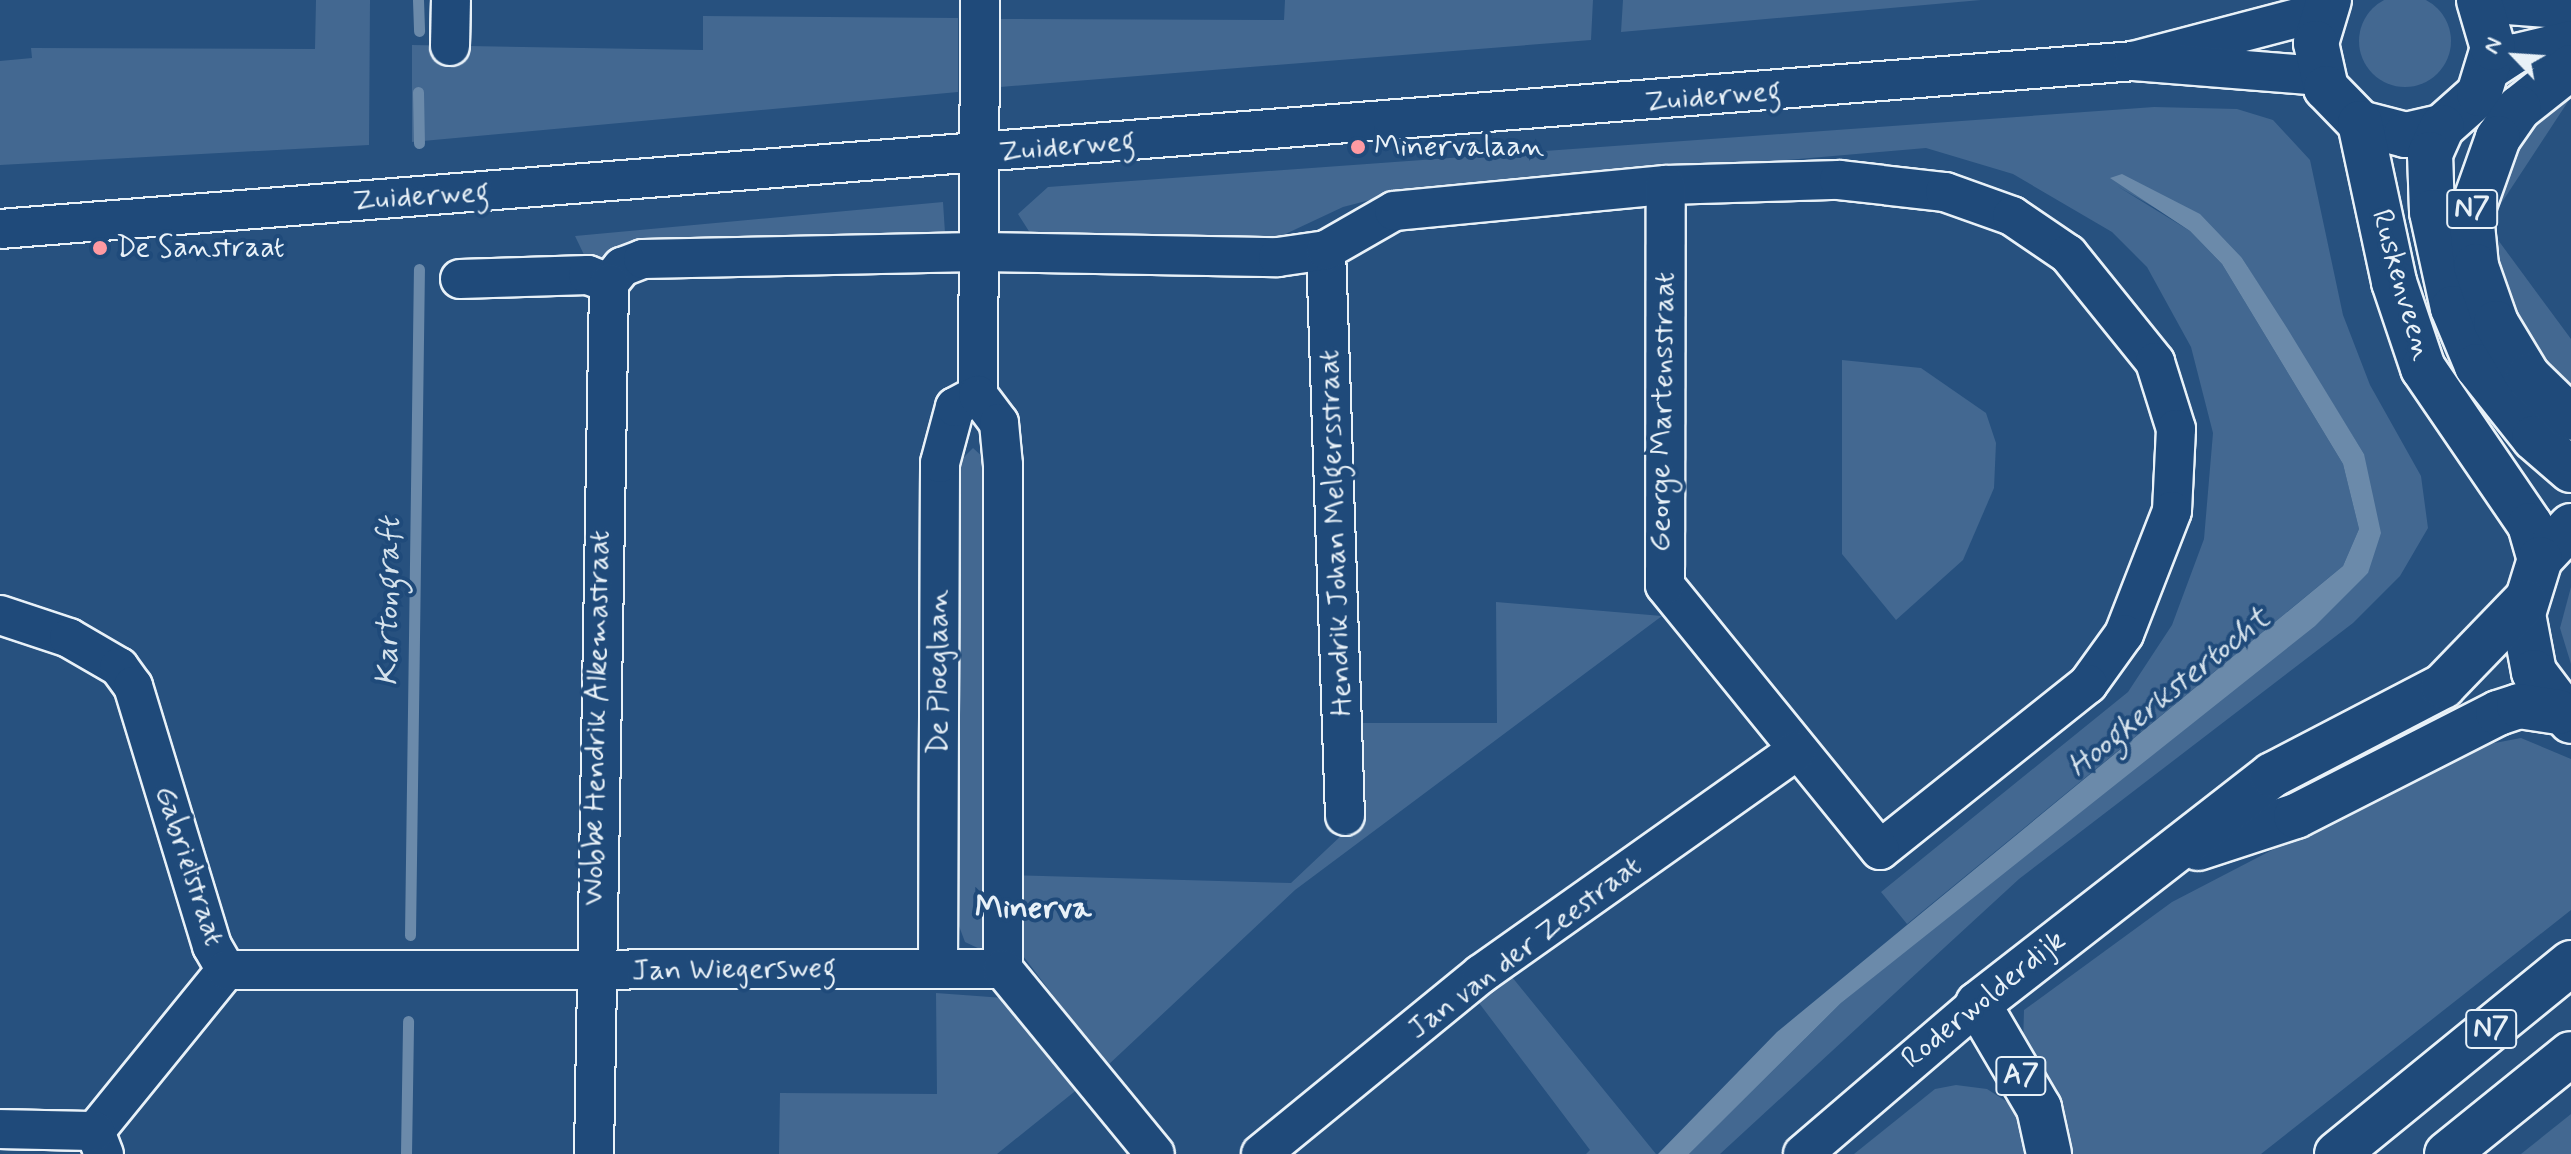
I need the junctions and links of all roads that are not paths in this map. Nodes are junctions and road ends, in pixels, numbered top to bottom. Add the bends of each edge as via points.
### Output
1 (451, 0) edge
2 (980, 0) edge
3 (2480, 1) edge
4 (2327, 5) edge
5 (2571, 10) edge
6 (2571, 40) edge
7 (450, 46) dead end
8 (2134, 61) junction
9 (2571, 67) edge
10 (2489, 71) junction
11 (2321, 76) junction
12 (2360, 123) junction
13 (2442, 127) junction
14 (981, 154) junction
15 (1666, 185) junction
16 (0, 229) edge
17 (1326, 250) junction
18 (983, 252) junction
19 (460, 279) dead end
20 (609, 283) junction
21 (978, 395) junction
22 (2571, 418) edge
23 (2571, 470) edge
24 (2571, 526) edge
25 (2540, 559) junction
26 (2524, 602) junction
27 (0, 615) edge
28 (2565, 717) edge
29 (1796, 751) junction
30 (1345, 816) dead end
31 (2173, 856) junction
32 (2571, 963) edge
33 (938, 966) junction
34 (1003, 969) junction
35 (226, 970) junction
36 (594, 973) junction
37 (1978, 1004) junction
38 (2571, 1054) edge
39 (0, 1129) edge
40 (99, 1143) edge
41 (594, 1154) edge
42 (1155, 1154) edge
43 (1261, 1154) edge
44 (1803, 1154) edge
45 (2049, 1154) edge
46 (2337, 1154) edge
47 (2447, 1154) edge

1 - 7 street
2 - 14 street
3 - 5 street
3 - 10 main road via 2492,36
4 - 8 street, Zuiderweg via 2300,22 2189,40
4 - 11 main road via 2316,43
6 - 10 street via 2517,53
8 - 11 street, Zuiderweg
8 - 14 street, Zuiderweg
9 - 22 main road, N7 via 2519,108 2498,138 2471,214 2476,266 2501,333 2528,376
10 - 13 main road via 2471,104
11 - 12 main road
12 - 13 main road via 2394,135
12 - 25 main road, Ruskenveen via 2394,282 2423,368 2530,525
13 - 23 main road, Ruskenveen via 2430,154 2432,212 2453,308 2477,366 2534,438
14 - 16 street, Zuiderweg
14 - 18 street
15 - 17 street via 1394,211
15 - 29 street, George Martensstraat via 1665,585
15 - 29 street, George Martensstraat via 1839,180 1945,192 2012,216 2068,254 2155,362 2176,429 2172,511 2124,634 2088,684 1880,850
17 - 18 street via 1278,257
17 - 30 street, Hendrik Johan Melgersstraat
18 - 20 street via 643,259 622,267
18 - 21 street
19 - 20 street via 588,275
20 - 36 street, Wobbe Hendrik Alkemastraat
21 - 33 street, De Ploeglaan via 955,407 940,463
21 - 34 street, De Ploeglaan via 999,423 1003,465
24 - 25 main road
25 - 26 main road
26 - 28 main road via 2526,650
26 - 31 main road, Roderwolderdijk via 2443,686 2272,775
27 - 35 street, Gabriëlstraat via 69,638 119,667 133,686 212,946
28 - 31 main road, Roderwolderdijk via 2519,706 2498,713 2296,816
29 - 43 street, Jan van der Zeestraat via 1481,974
31 - 37 main road, Roderwolderdijk
32 - 46 main road, N7
33 - 34 street, Jan Wiegersweg
33 - 36 street, Jan Wiegersweg
34 - 42 street
35 - 36 street, Jan Wiegersweg
35 - 40 street, Gabriëlstraat
36 - 41 street, Wobbe Hendrik Alkemastraat
37 - 44 street, Roderwolderdijk
37 - 45 main road, A7 via 2039,1108
38 - 47 main road, N7
39 - 40 street

